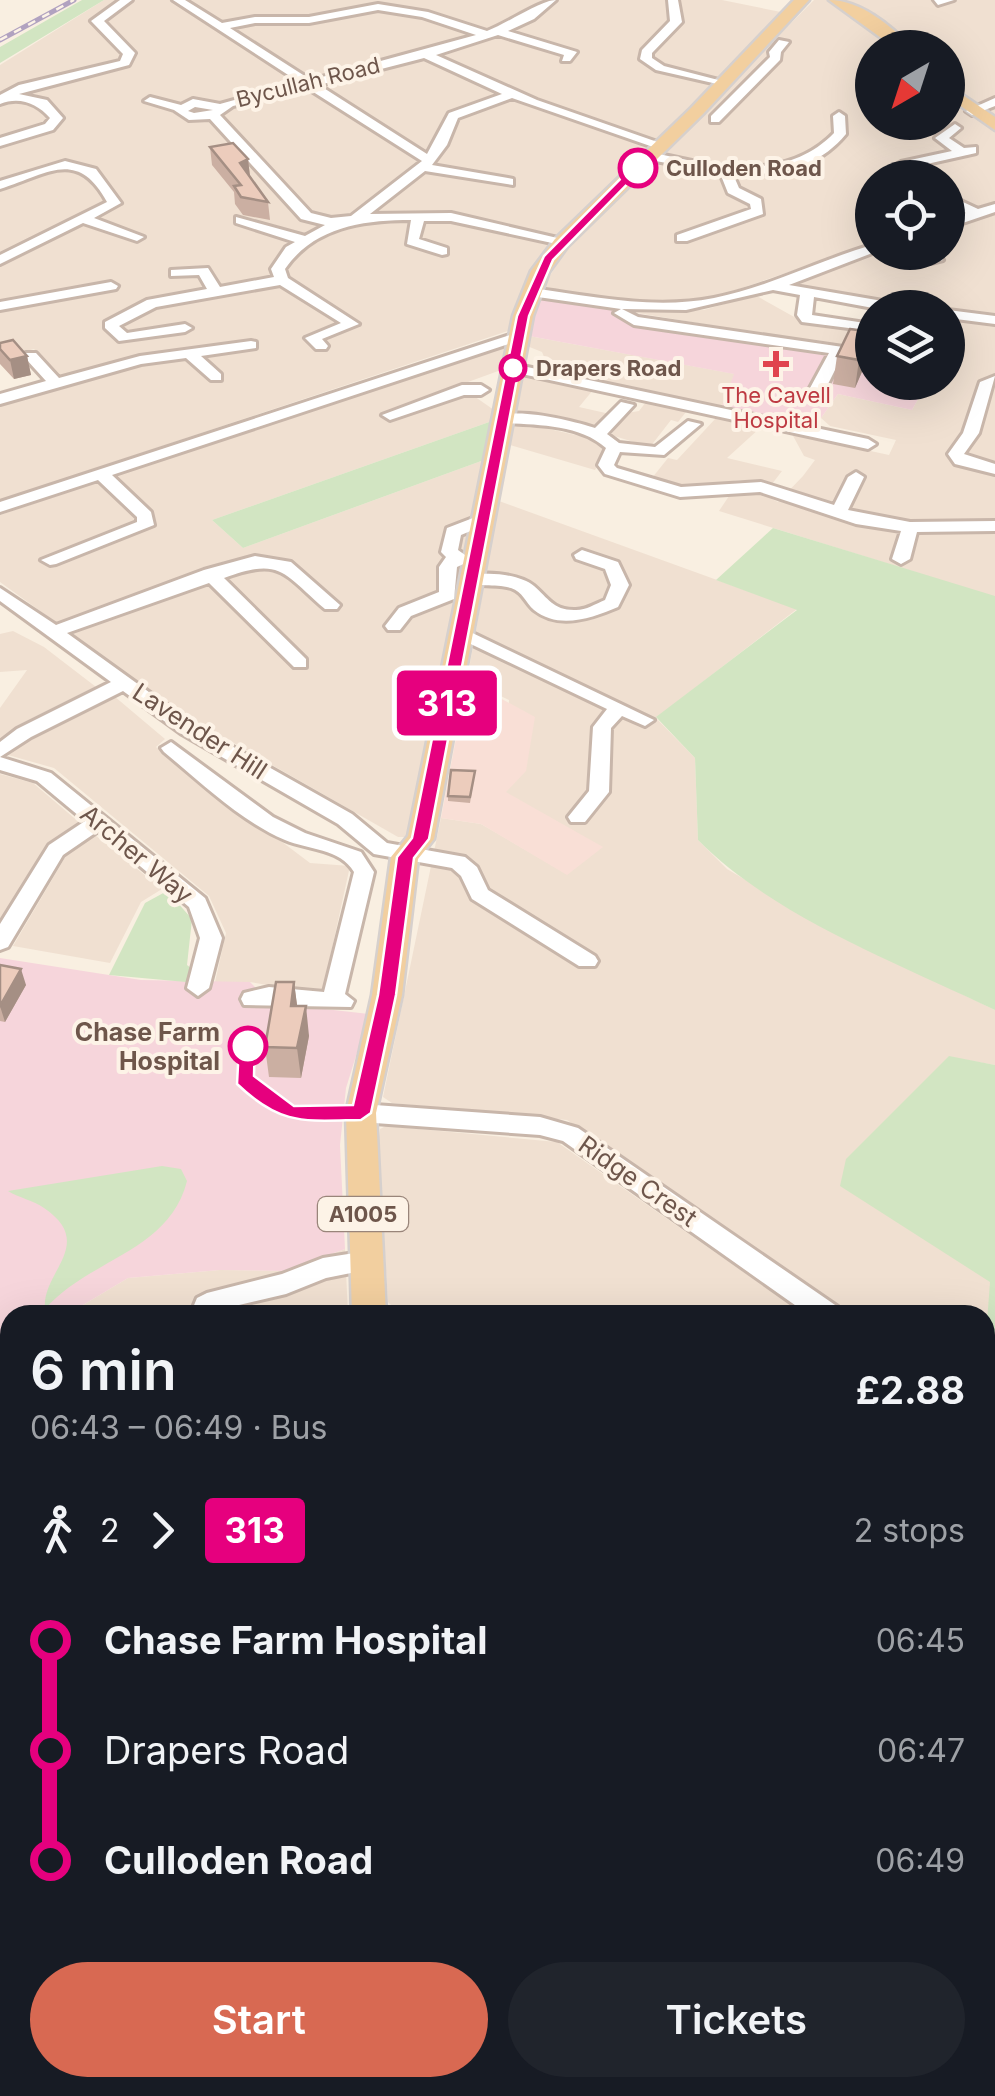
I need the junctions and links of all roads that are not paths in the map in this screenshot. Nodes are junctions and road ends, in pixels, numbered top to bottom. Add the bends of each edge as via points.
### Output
1 (127, 0) edge
2 (210, 0) edge
3 (551, 0) edge
4 (673, 0) edge
5 (802, 0) edge
6 (836, 0) edge
7 (182, 3) edge
8 (399, 4) edge
9 (221, 27) junction
10 (884, 30) edge
11 (495, 34) junction
12 (783, 42) dead end
13 (424, 54) junction
14 (777, 56) junction
15 (566, 60) dead end
16 (753, 62) junction
17 (307, 82) junction
18 (722, 84) junction
19 (512, 94) junction
20 (4, 97) edge
21 (150, 101) dead end
22 (995, 102) edge
23 (965, 105) edge
24 (216, 111) junction
25 (972, 111) junction
26 (711, 115) junction
27 (838, 116) dead end
28 (995, 125) edge
29 (945, 140) edge
30 (0, 142) edge
31 (655, 151) junction
32 (927, 160) edge
33 (426, 163) junction
34 (725, 169) junction
35 (508, 182) dead end
36 (0, 185) edge
37 (965, 208) edge
38 (995, 208) edge
39 (978, 214) junction
40 (419, 215) junction
41 (965, 218) edge
42 (348, 219) junction
43 (86, 220) junction
44 (241, 220) dead end
45 (137, 237) dead end
46 (682, 238) dead end
47 (305, 241) junction
48 (561, 244) junction
49 (442, 251) dead end
50 (855, 256) edge
51 (0, 260) edge
52 (176, 273) dead end
53 (282, 280) junction
54 (767, 285) junction
55 (111, 286) dead end
56 (215, 292) junction
57 (531, 292) junction
58 (807, 294) junction
59 (855, 302) edge
60 (623, 305) junction
61 (0, 306) edge
62 (965, 316) edge
63 (995, 320) edge
64 (855, 326) edge
65 (186, 328) dead end
66 (251, 345) dead end
67 (321, 346) dead end
68 (189, 352) junction
69 (31, 356) edge
70 (524, 359) junction
71 (216, 377) dead end
72 (987, 380) edge
73 (57, 384) junction
74 (818, 388) dead end
75 (481, 390) junction
76 (0, 399) edge
77 (626, 404) dead end
78 (505, 411) junction
79 (390, 415) dead end
80 (693, 424) dead end
81 (598, 434) junction
82 (868, 444) dead end
83 (614, 447) junction
84 (956, 458) junction
85 (936, 466) dead end
86 (995, 469) edge
87 (101, 474) junction
88 (856, 477) dead end
89 (0, 508) edge
90 (838, 513) junction
91 (486, 518) junction
92 (995, 526) edge
93 (910, 527) junction
94 (582, 555) dead end
95 (454, 558) junction
96 (900, 558) dead end
97 (50, 560) dead end
98 (475, 570) junction
99 (210, 574) junction
100 (1, 594) edge
101 (330, 606) dead end
102 (394, 626) dead end
103 (56, 630) junction
104 (462, 633) junction
105 (300, 663) dead end
106 (124, 682) junction
107 (619, 708) junction
108 (645, 720) dead end
109 (171, 748) dead end
110 (0, 750) edge
111 (0, 763) edge
112 (272, 777) junction
113 (239, 799) junction
114 (578, 817) dead end
115 (99, 821) junction
116 (406, 857) junction
117 (0, 942) edge
118 (587, 962) dead end
119 (198, 988) dead end
120 (252, 999) dead end
121 (361, 1113) junction
122 (367, 1262) junction
123 (248, 1304) edge
124 (369, 1305) edge
125 (815, 1305) edge

1 - 20 street via 97,21 129,53 128,60
2 - 7 street
3 - 11 street, Bycullah Road via 540,13
4 - 18 street via 676,22 646,59
5 - 16 main road, A1005
6 - 10 main road
7 - 9 street
8 - 9 street
8 - 11 street
9 - 17 street
11 - 13 street, Bycullah Road
11 - 15 street via 573,54
12 - 14 street
13 - 17 street, Bycullah Road
13 - 19 street
14 - 16 street
14 - 16 street
16 - 18 main road, A1005
16 - 26 street
17 - 24 street, Bycullah Road
17 - 33 street
18 - 26 main road, A1005
19 - 31 street
19 - 33 street via 453,116
20 - 30 street via 44,103 58,118
21 - 24 street via 184,115
22 - 25 street
23 - 25 main road
24 - 42 street, Bycullah Road via 300,212
25 - 28 main road
26 - 31 main road, A1005
27 - 34 street via 840,134 818,155 781,167
29 - 32 street via 967,151
31 - 34 street
31 - 48 main road, A1005
33 - 35 street
33 - 42 street
34 - 46 street via 732,190 756,202 758,210
36 - 43 street via 68,162 86,166 114,202
37 - 39 street
38 - 39 street
39 - 41 street
40 - 42 street, Bycullah Road
40 - 48 street, Bycullah Road
40 - 49 street via 412,240
42 - 47 street
43 - 45 street
43 - 51 street
44 - 47 street
47 - 53 street via 283,259
48 - 57 main road, A1005
50 - 54 street
52 - 56 street via 203,271
53 - 56 street
53 - 67 street via 352,324 312,338
54 - 58 street
54 - 60 street via 708,303
55 - 61 street
56 - 65 street via 152,303 110,325 124,338
57 - 60 street
57 - 70 main road, A1005
58 - 59 street
58 - 64 street via 808,319
60 - 74 street via 622,317 634,321 838,350
62 - 63 street
66 - 68 street
68 - 71 street
68 - 73 street
69 - 73 street
70 - 75 street
70 - 78 main road, A1005
70 - 82 street
70 - 87 street
72 - 84 street via 982,407
73 - 76 street
75 - 78 street
75 - 79 street via 462,390
77 - 81 street
78 - 81 street
78 - 91 main road, A1005
80 - 83 street via 658,452
81 - 83 street
83 - 90 street via 606,465 611,471 669,490 749,486
84 - 85 street
84 - 86 street
87 - 89 street
87 - 97 street via 145,516 146,525
88 - 90 street
90 - 93 street
91 - 95 street via 453,532
91 - 98 main road, A1005
92 - 93 street
93 - 96 street
94 - 98 street via 612,566 620,585 612,603 585,615 541,606 512,582
95 - 98 street
95 - 102 street via 448,595 405,612
98 - 104 main road, A1005
99 - 101 street via 244,562 277,562
99 - 103 street
99 - 105 street
100 - 103 street, Lavender Hill
103 - 106 street, Lavender Hill
104 - 107 street
104 - 116 main road, A1005 via 420,839
106 - 110 street
106 - 112 street, Lavender Hill via 189,730
107 - 108 street
107 - 114 street via 602,727 600,792
109 - 113 street
111 - 115 street, Archer Way via 36,772
112 - 113 street
112 - 116 street, Lavender Hill via 345,819 381,850
113 - 120 street via 285,832 350,854 364,872 338,1000
115 - 117 street via 56,850
115 - 119 street, Archer Way via 206,915 211,938
116 - 118 street via 458,862 479,894
116 - 121 main road, A1005 via 387,995
121 - 122 main road, A1005
121 - 125 street, Ridge Crest via 570,1134
122 - 123 street via 323,1268
122 - 124 main road, A1005

